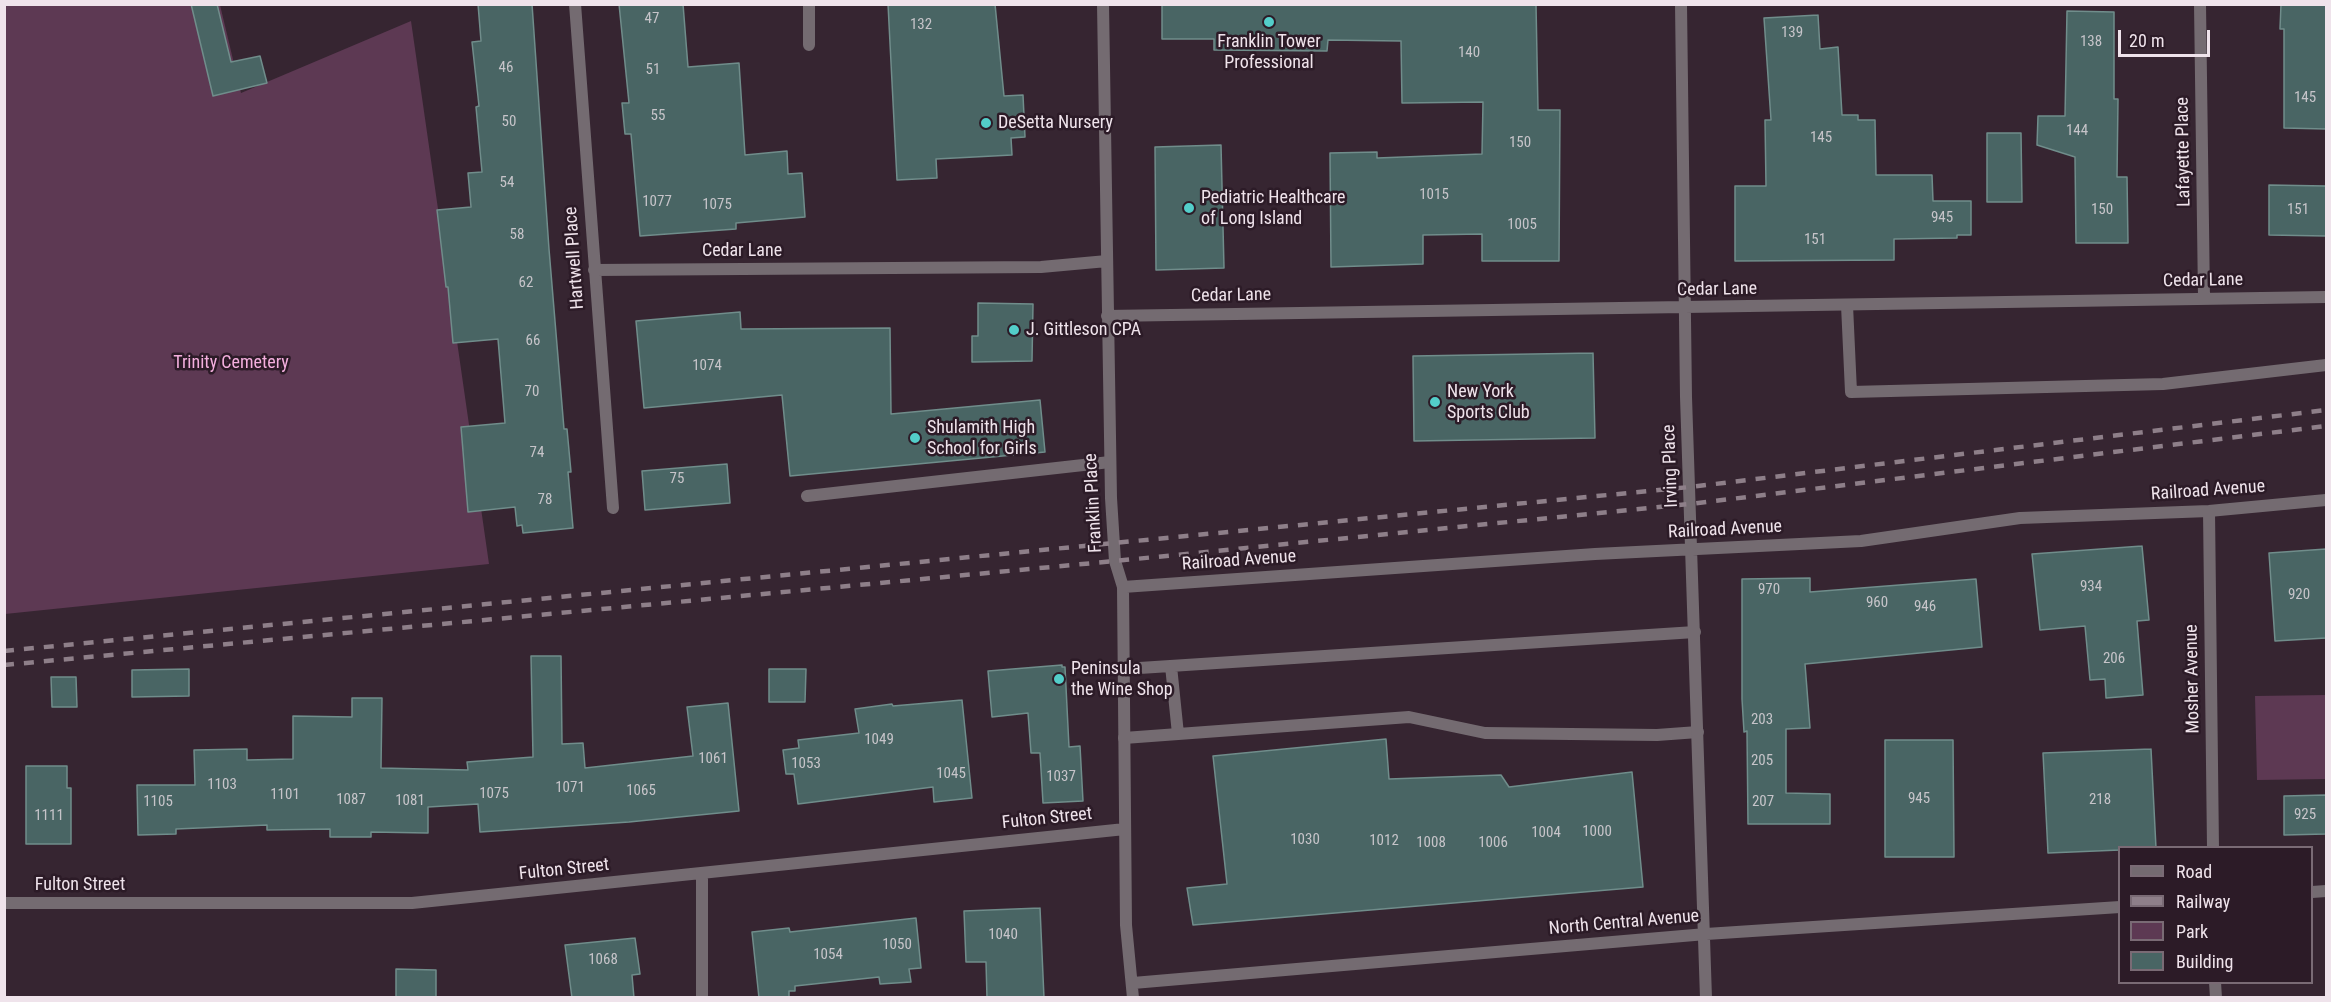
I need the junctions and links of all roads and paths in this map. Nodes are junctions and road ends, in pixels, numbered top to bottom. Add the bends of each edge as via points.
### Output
1 (574, 4) edge
2 (809, 4) edge
3 (1103, 4) edge
4 (1681, 4) edge
5 (2200, 4) edge
6 (809, 45) dead end
7 (1107, 261) junction
8 (594, 270) junction
9 (2326, 297) edge
10 (2204, 298) junction
11 (1847, 305) junction
12 (1686, 308) junction
13 (1107, 316) junction
14 (2326, 365) edge
15 (1110, 462) junction
16 (807, 496) dead end
17 (2326, 500) edge
18 (613, 508) dead end
19 (2209, 511) junction
20 (1692, 550) junction
21 (1123, 587) junction
22 (1695, 632) junction
23 (1171, 666) junction
24 (1124, 669) junction
25 (1698, 732) junction
26 (1178, 734) junction
27 (1124, 738) junction
28 (1125, 829) junction
29 (2213, 846) edge
30 (702, 874) junction
31 (4, 903) edge
32 (2118, 907) edge
33 (1706, 934) junction
34 (1133, 983) junction
35 (702, 998) edge
36 (1133, 998) edge
37 (1706, 998) edge

1 - 8 street, Hartwell Place
2 - 6 street
3 - 7 street, Franklin Place
4 - 12 street, Irving Place
5 - 10 street, Lafayette Place
7 - 8 street, Cedar Lane via 1041,267
7 - 13 street, Franklin Place
8 - 18 street, Hartwell Place
9 - 10 street, Cedar Lane
10 - 11 street, Cedar Lane
11 - 12 street, Cedar Lane
11 - 14 street via 1851,392 2163,384
12 - 13 street, Cedar Lane
12 - 20 street, Irving Place
13 - 15 street, Franklin Place
15 - 16 street
15 - 21 street, Franklin Place via 1115,561
17 - 19 street, Railroad Avenue
19 - 20 street, Railroad Avenue via 2020,518 1861,541
19 - 29 street, Mosher Avenue
20 - 21 street, Railroad Avenue
20 - 22 street, Irving Place
21 - 24 street, Franklin Place
22 - 23 street
22 - 25 street, Irving Place
23 - 24 street
23 - 26 street
24 - 27 street, Franklin Place
25 - 26 street via 1485,733 1409,717
25 - 33 street, Irving Place
26 - 27 street
27 - 28 street, Franklin Place
28 - 30 street, Fulton Street
28 - 34 street, Franklin Place via 1126,925
30 - 31 street, Fulton Street via 412,903
30 - 35 street
32 - 33 street, North Central Avenue
33 - 34 street, North Central Avenue
33 - 37 street, Irving Place
34 - 36 street, Franklin Place

